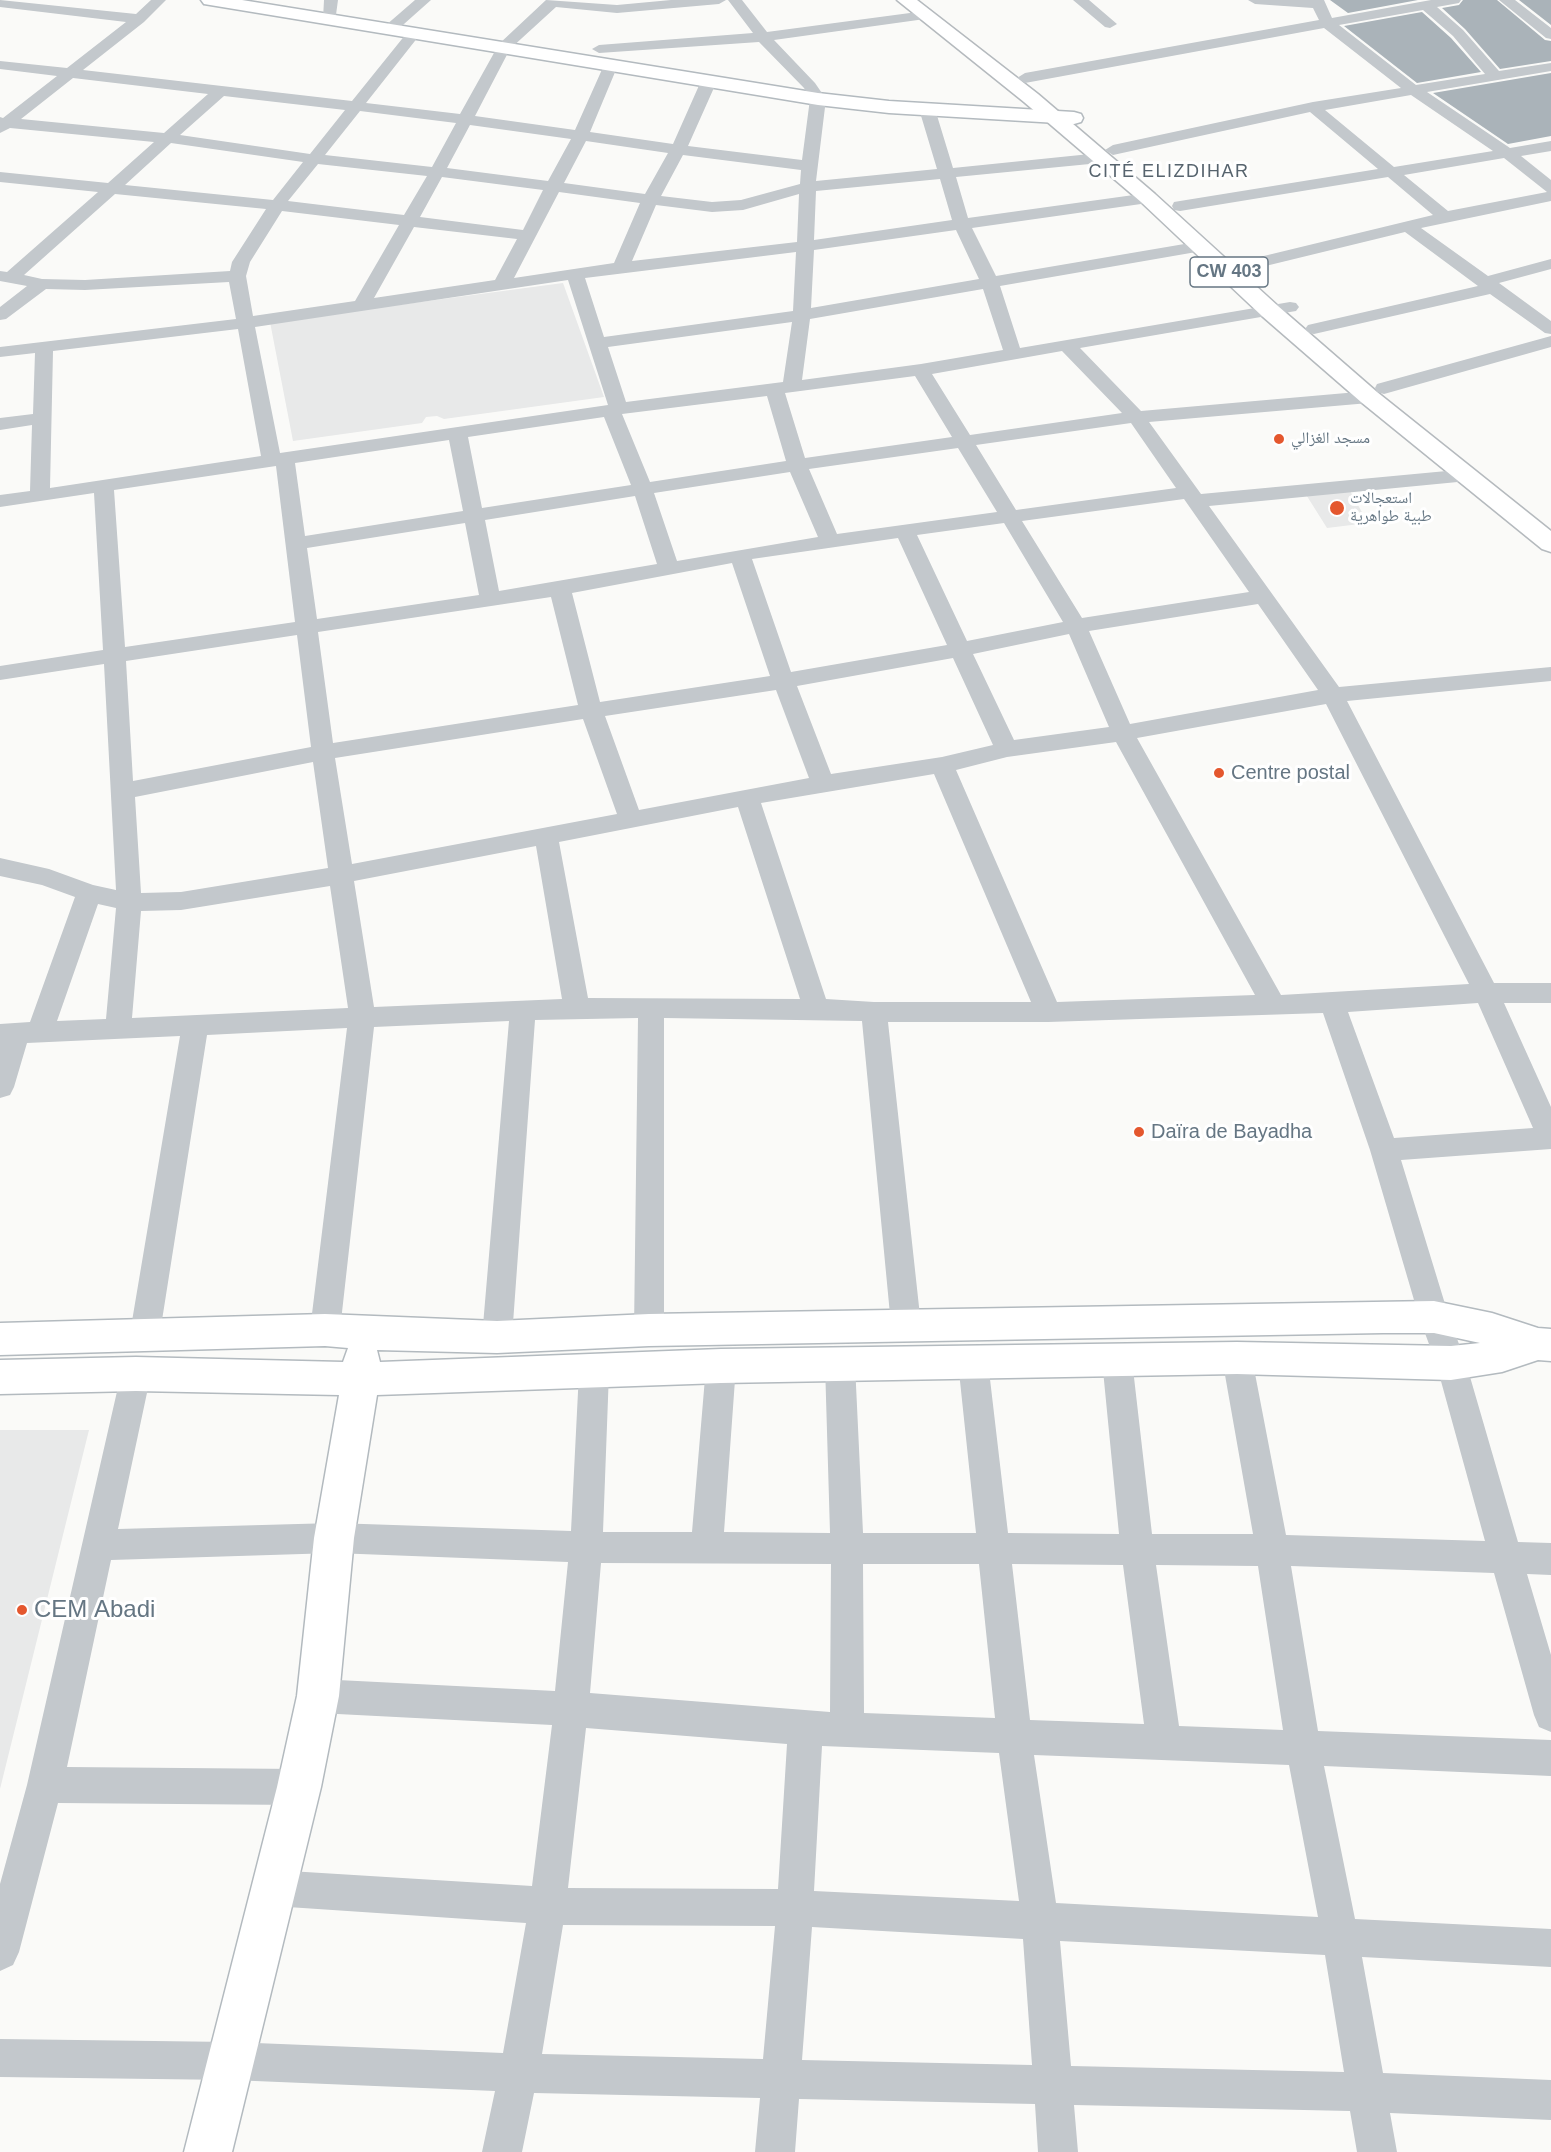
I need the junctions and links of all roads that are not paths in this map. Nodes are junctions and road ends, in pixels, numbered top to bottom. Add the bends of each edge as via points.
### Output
1 (159, 0) edge
2 (212, 0) edge
3 (332, 0) edge
4 (424, 0) edge
5 (719, 0) edge
6 (735, 0) edge
7 (906, 0) edge
8 (1080, 0) edge
9 (1254, 0) edge
10 (1454, 0) edge
11 (1506, 0) edge
12 (554, 1) edge
13 (1318, 2) edge
14 (0, 3) edge
15 (26, 3) edge
16 (1429, 3) edge
17 (926, 8) edge
18 (632, 9) junction
19 (8, 17) dead end
20 (139, 19) junction
21 (330, 19) junction
22 (1327, 23) junction
23 (1110, 24) dead end
24 (390, 28) junction
25 (415, 32) junction
26 (1551, 35) edge
27 (764, 37) junction
28 (504, 47) junction
29 (593, 55) junction
30 (0, 65) edge
31 (611, 65) junction
32 (1551, 67) edge
33 (66, 74) junction
34 (1494, 75) junction
35 (709, 81) junction
36 (1412, 89) junction
37 (1033, 90) junction
38 (220, 91) junction
39 (818, 99) junction
40 (356, 107) junction
41 (1313, 107) junction
42 (927, 110) junction
43 (973, 112) junction
44 (1052, 117) junction
45 (1074, 118) junction
46 (464, 119) junction
47 (2, 124) edge
48 (580, 137) junction
49 (166, 138) junction
50 (1551, 146) edge
51 (678, 150) junction
52 (1506, 152) junction
53 (1106, 154) junction
54 (313, 159) junction
55 (809, 166) junction
56 (1391, 171) junction
57 (437, 172) junction
58 (945, 172) junction
59 (0, 177) edge
60 (19, 179) junction
61 (809, 187) junction
62 (111, 188) junction
63 (551, 188) junction
64 (1551, 188) edge
65 (0, 195) edge
66 (1551, 196) edge
67 (1148, 198) junction
68 (650, 200) junction
69 (277, 205) junction
70 (1180, 206) junction
71 (1445, 217) junction
72 (408, 221) junction
73 (962, 225) junction
74 (1408, 226) junction
75 (526, 235) junction
76 (806, 246) junction
77 (1202, 246) junction
78 (1551, 264) edge
79 (1245, 266) junction
80 (621, 267) junction
81 (575, 274) junction
82 (237, 276) junction
83 (5, 277) edge
84 (990, 283) junction
85 (42, 284) junction
86 (1488, 285) junction
87 (501, 286) junction
88 (361, 306) junction
89 (1280, 309) junction
90 (0, 315) edge
91 (802, 315) junction
92 (245, 323) junction
93 (1314, 329) junction
94 (1551, 329) edge
95 (1551, 341) edge
96 (598, 344) junction
97 (1066, 345) junction
98 (44, 346) junction
99 (0, 352) edge
100 (1013, 353) junction
101 (921, 370) junction
102 (783, 387) junction
103 (1377, 393) junction
104 (615, 409) junction
105 (1136, 417) junction
106 (42, 418) junction
107 (0, 424) edge
108 (457, 432) junction
109 (966, 442) junction
110 (278, 459) junction
111 (797, 465) junction
112 (1468, 475) junction
113 (104, 485) junction
114 (643, 490) junction
115 (40, 495) junction
116 (1192, 496) junction
117 (0, 501) edge
118 (473, 515) junction
119 (1011, 515) junction
120 (1551, 525) edge
121 (905, 532) junction
122 (830, 541) junction
123 (297, 543) junction
124 (1551, 544) edge
125 (741, 555) junction
126 (669, 568) junction
127 (560, 589) junction
128 (1262, 597) junction
129 (490, 598) junction
130 (308, 626) junction
131 (1076, 626) junction
132 (959, 650) junction
133 (112, 655) junction
134 (0, 673) edge
135 (1551, 674) edge
136 (784, 681) junction
137 (1333, 695) junction
138 (591, 710) junction
139 (1123, 733) junction
140 (1007, 749) junction
141 (323, 753) junction
142 (942, 765) junction
143 (823, 783) junction
144 (123, 791) junction
145 (747, 798) junction
146 (631, 821) junction
147 (546, 837) junction
148 (3, 863) edge
149 (341, 875) junction
150 (89, 893) junction
151 (129, 902) junction
152 (1486, 993) junction
153 (1551, 993) edge
154 (1332, 1003) junction
155 (1274, 1004) junction
156 (577, 1008) junction
157 (651, 1008) junction
158 (816, 1009) junction
159 (523, 1010) junction
160 (874, 1012) junction
161 (1048, 1012) junction
162 (362, 1016) junction
163 (195, 1026) junction
164 (118, 1030) junction
165 (19, 1033) edge
166 (0, 1087) edge
167 (1551, 1137) edge
168 (1384, 1150) junction
169 (1434, 1317) junction
170 (906, 1325) junction
171 (649, 1330) junction
172 (344, 1332) junction
173 (145, 1333) junction
174 (497, 1337) junction
175 (0, 1339) edge
176 (1545, 1344) edge
177 (1237, 1358) junction
178 (1117, 1360) junction
179 (973, 1362) junction
180 (1451, 1363) junction
181 (840, 1364) junction
182 (721, 1366) junction
183 (594, 1372) junction
184 (136, 1374) junction
185 (0, 1377) edge
186 (361, 1379) junction
187 (334, 1538) junction
188 (98, 1545) junction
189 (586, 1547) junction
190 (707, 1547) junction
191 (847, 1548) junction
192 (994, 1549) junction
193 (1137, 1550) junction
194 (1272, 1550) junction
195 (1507, 1557) junction
196 (1551, 1559) edge
197 (318, 1696) junction
198 (571, 1709) junction
199 (1551, 1715) edge
200 (805, 1728) junction
201 (847, 1730) junction
202 (1014, 1736) junction
203 (1164, 1742) junction
204 (1303, 1747) junction
205 (1551, 1758) edge
206 (45, 1785) junction
207 (299, 1787) junction
208 (273, 1888) junction
209 (548, 1906) junction
210 (795, 1908) junction
211 (1040, 1920) junction
212 (1340, 1935) junction
213 (1551, 1948) edge
214 (0, 1952) edge
215 (0, 2058) edge
216 (231, 2061) junction
217 (519, 2073) junction
218 (780, 2080) junction
219 (1053, 2086) junction
220 (1365, 2092) junction
221 (1551, 2100) edge
222 (208, 2152) edge
223 (502, 2152) edge
224 (775, 2152) edge
225 (1058, 2152) edge
226 (1377, 2152) edge

1 - 20 street
2 - 21 main road
3 - 21 street
4 - 24 street
5 - 18 street
6 - 27 street
7 - 17 main road, CW 403
8 - 23 street
9 - 13 street
10 - 16 street
11 - 26 street
12 - 18 street via 591,8
12 - 28 street
13 - 22 street
14 - 15 street
15 - 19 street
15 - 20 street
16 - 22 street
16 - 34 street
17 - 27 street
17 - 37 main road, CW 403
18 - 29 street
20 - 33 street
21 - 24 main road
22 - 36 street
22 - 37 street
24 - 25 main road
25 - 28 main road
25 - 40 street
27 - 29 street
27 - 39 street
28 - 29 main road
28 - 46 street
29 - 31 main road
30 - 33 street
31 - 35 main road
31 - 48 street
32 - 34 street
33 - 38 street
33 - 47 street
34 - 36 street
35 - 39 main road
35 - 51 street
36 - 41 street
36 - 52 street
37 - 43 main road via 1014,105
37 - 44 main road, CW 403
37 - 45 main road, CW 403
38 - 40 street
38 - 49 street
39 - 42 main road
39 - 55 street
40 - 46 street
40 - 54 street
41 - 53 street
41 - 56 street
42 - 43 main road
42 - 58 street
43 - 44 main road
44 - 45 main road
44 - 53 main road, CW 403
45 - 53 main road, CW 403
46 - 48 street
46 - 57 street
47 - 49 street
48 - 51 street
48 - 63 street
49 - 54 street
49 - 62 street
50 - 52 street
51 - 55 street
51 - 68 street
52 - 56 street
52 - 64 street
53 - 58 street
53 - 67 main road, CW 403
53 - 70 main road, CW 403
54 - 57 street
54 - 69 street
55 - 61 street
56 - 70 street
56 - 71 street
57 - 63 street
57 - 72 street
58 - 61 street
58 - 73 street
59 - 60 street
60 - 62 street
60 - 65 street
61 - 68 street via 735,206
61 - 76 street
62 - 69 street
62 - 83 street
63 - 68 street
63 - 75 street
66 - 71 street
67 - 73 street
67 - 77 main road, CW 403
68 - 80 street
69 - 72 street
69 - 82 street via 250,246
70 - 79 main road, CW 403
71 - 74 street
72 - 75 street
72 - 88 street
73 - 76 street
73 - 84 street
74 - 79 street
74 - 86 street
75 - 87 street
76 - 80 street
76 - 91 street
77 - 84 street
77 - 89 main road, CW 403
78 - 86 street
79 - 89 main road, CW 403
80 - 81 street
81 - 87 street
81 - 96 street
82 - 85 street
82 - 92 street
83 - 85 street
84 - 91 street
84 - 100 street
85 - 90 street
86 - 93 street
86 - 94 street
87 - 88 street
88 - 92 street
89 - 93 main road, CW 403
89 - 97 street
89 - 103 main road, CW 403
91 - 96 street
91 - 102 street
92 - 98 street
92 - 110 street
93 - 103 main road, CW 403
95 - 103 street
96 - 104 street
97 - 100 street
97 - 105 street
98 - 99 street
98 - 106 street
100 - 101 street
101 - 102 street
101 - 109 street
102 - 104 street
102 - 111 street
103 - 105 street
103 - 112 main road, CW 403
103 - 120 main road, CW 403
104 - 108 street
104 - 114 street
105 - 109 street
105 - 116 street
106 - 107 street
106 - 115 street
108 - 110 street
108 - 118 street
109 - 111 street
109 - 119 street
110 - 113 street
110 - 123 street
111 - 114 street
111 - 122 street
112 - 116 street
112 - 124 main road, CW 403
113 - 115 street
113 - 133 street
114 - 118 street
114 - 126 street
115 - 117 street
116 - 119 street
116 - 128 street
118 - 123 street
118 - 129 street
119 - 121 street
119 - 131 street
121 - 122 street
121 - 132 street
122 - 125 street
123 - 130 street
125 - 126 street
125 - 136 street
126 - 127 street
127 - 129 street
127 - 138 street
128 - 131 street
128 - 137 street
129 - 130 street
130 - 133 street
130 - 141 street
131 - 132 street
131 - 139 street
132 - 136 street
132 - 140 street
133 - 134 street
133 - 144 street
135 - 137 street
136 - 138 street
136 - 143 street
137 - 139 street
137 - 152 street
138 - 141 street
138 - 146 street
139 - 140 street
139 - 155 street
140 - 142 street
141 - 144 street
141 - 149 street
142 - 143 street
142 - 161 street
143 - 145 street
144 - 151 street
145 - 146 street
145 - 158 street
146 - 147 street
147 - 149 street
147 - 156 street
148 - 150 street
149 - 151 street via 181,901
149 - 162 street
150 - 151 street
150 - 165 street
151 - 164 street
152 - 153 street
152 - 154 street
152 - 167 street
154 - 155 street
154 - 168 street
155 - 161 street
156 - 157 street
156 - 159 street
157 - 158 street
157 - 171 street
158 - 160 street
159 - 162 street
159 - 174 street
160 - 161 street
160 - 170 street
162 - 163 street
162 - 172 street
163 - 164 street
163 - 173 street
164 - 165 street
165 - 166 street
167 - 168 street
168 - 169 street
169 - 170 main road
169 - 176 main road
169 - 180 street
170 - 171 main road
171 - 174 main road
172 - 173 main road
172 - 174 main road
172 - 186 main road
173 - 175 main road
176 - 180 main road via 1502,1356
177 - 178 main road
177 - 180 main road
177 - 194 street
178 - 179 main road
178 - 193 street
179 - 181 main road
179 - 192 street
180 - 195 street
181 - 182 main road
181 - 191 street
182 - 183 main road
182 - 190 street
183 - 186 main road
183 - 189 street
184 - 185 main road
184 - 186 main road
184 - 188 street
186 - 187 main road
187 - 188 street
187 - 189 street
187 - 197 main road
188 - 206 street
189 - 190 street
189 - 198 street
190 - 191 street
191 - 192 street
191 - 201 street
192 - 193 street
192 - 202 street
193 - 194 street
193 - 203 street
194 - 195 street
194 - 204 street
195 - 196 street
195 - 199 street
197 - 198 street
197 - 207 main road
198 - 200 street
198 - 209 street
200 - 201 street
200 - 210 street
201 - 202 street
202 - 203 street
202 - 211 street
203 - 204 street
204 - 205 street
204 - 212 street
206 - 207 street
206 - 214 street
207 - 208 main road
208 - 209 street
208 - 216 main road
209 - 210 street
209 - 217 street
210 - 211 street
210 - 218 street
211 - 212 street
211 - 219 street
212 - 213 street
212 - 220 street
215 - 216 street
216 - 217 street
216 - 222 main road
217 - 218 street
217 - 223 street
218 - 219 street
218 - 224 street
219 - 220 street
219 - 225 street
220 - 221 street
220 - 226 street

